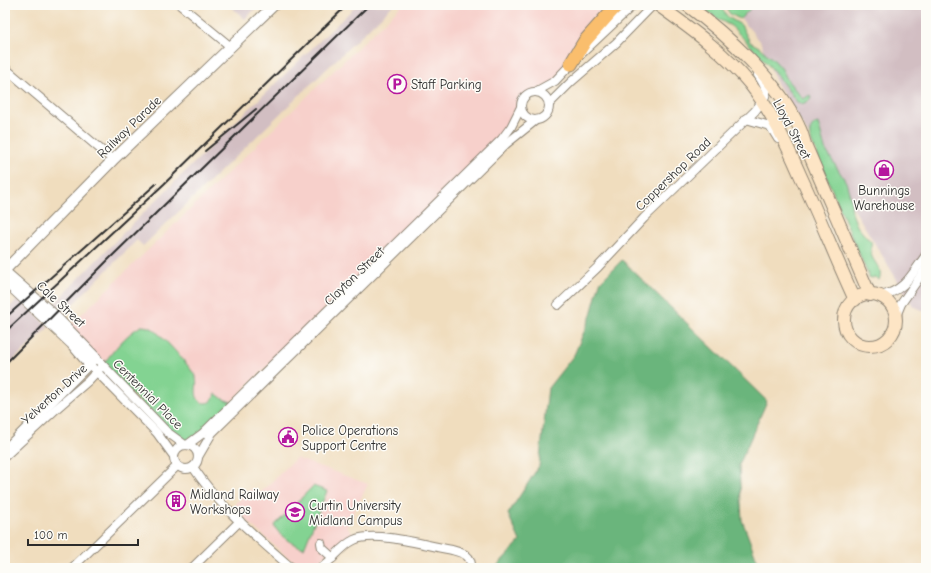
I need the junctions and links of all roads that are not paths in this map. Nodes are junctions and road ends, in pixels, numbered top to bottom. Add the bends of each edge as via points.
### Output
1 (180, 5) edge
2 (274, 5) edge
3 (618, 5) edge
4 (633, 5) edge
5 (653, 5) edge
6 (658, 5) edge
7 (691, 6) edge
8 (231, 47) junction
9 (740, 50) junction
10 (571, 64) junction
11 (5, 68) edge
12 (538, 91) junction
13 (762, 102) junction
14 (549, 104) junction
15 (521, 107) junction
16 (746, 119) junction
17 (536, 120) junction
18 (113, 160) junction
19 (818, 215) junction
20 (926, 254) edge
21 (926, 268) edge
22 (5, 271) edge
23 (5, 282) edge
24 (875, 295) junction
25 (855, 300) junction
26 (558, 306) dead end
27 (896, 316) junction
28 (96, 365) junction
29 (186, 445) junction
30 (5, 449) edge
31 (173, 455) junction
32 (5, 456) edge
33 (198, 456) junction
34 (177, 466) junction
35 (193, 467) junction
36 (240, 522) junction
37 (321, 543) dead end
38 (333, 558) junction
39 (72, 568) edge
40 (192, 568) edge
41 (293, 568) edge
42 (321, 568) edge
43 (471, 568) edge

1 - 8 street
2 - 8 street, Railway Parade
3 - 10 main road via 585,41
4 - 10 street
5 - 14 street via 616,43
6 - 13 main road, Lloyd Street via 723,55
7 - 9 main road, Lloyd Street
8 - 18 street, Railway Parade
9 - 13 street via 766,87
9 - 24 main road, Lloyd Street via 777,91 799,126
10 - 12 street via 555,81
11 - 18 street
12 - 14 street via 546,97
12 - 15 street via 525,96
13 - 16 street, Coppershop Road
13 - 19 main road, Lloyd Street via 788,146
14 - 17 street via 545,115
15 - 17 street via 524,115
15 - 29 street, Clayton Street via 502,139 202,434
16 - 19 street via 770,126 808,204
16 - 26 street, Coppershop Road
17 - 33 street, Clayton Street via 506,144 212,433
18 - 22 street, Railway Parade
19 - 25 main road, Lloyd Street
20 - 24 street via 901,288 890,294
21 - 27 street via 901,304
22 - 28 street, Cale Street via 52,313
23 - 28 street, Cale Street
24 - 25 main road via 862,296
24 - 27 main road via 890,304
25 - 27 main road via 846,313 846,328 849,335 862,345 875,346 887,340 894,329
28 - 29 street, Centennial Place via 167,432
28 - 30 street, Yelverton Drive
28 - 31 street, Centennial Place via 158,432
28 - 32 street, Yelverton Drive
29 - 31 street via 177,448
29 - 33 street via 196,450
31 - 34 street
33 - 35 street
34 - 35 street via 186,469
34 - 39 street
35 - 36 street via 212,493
36 - 40 street
36 - 41 street
37 - 38 street via 322,548
38 - 42 street
38 - 43 street via 354,540 378,536 463,553 469,557

